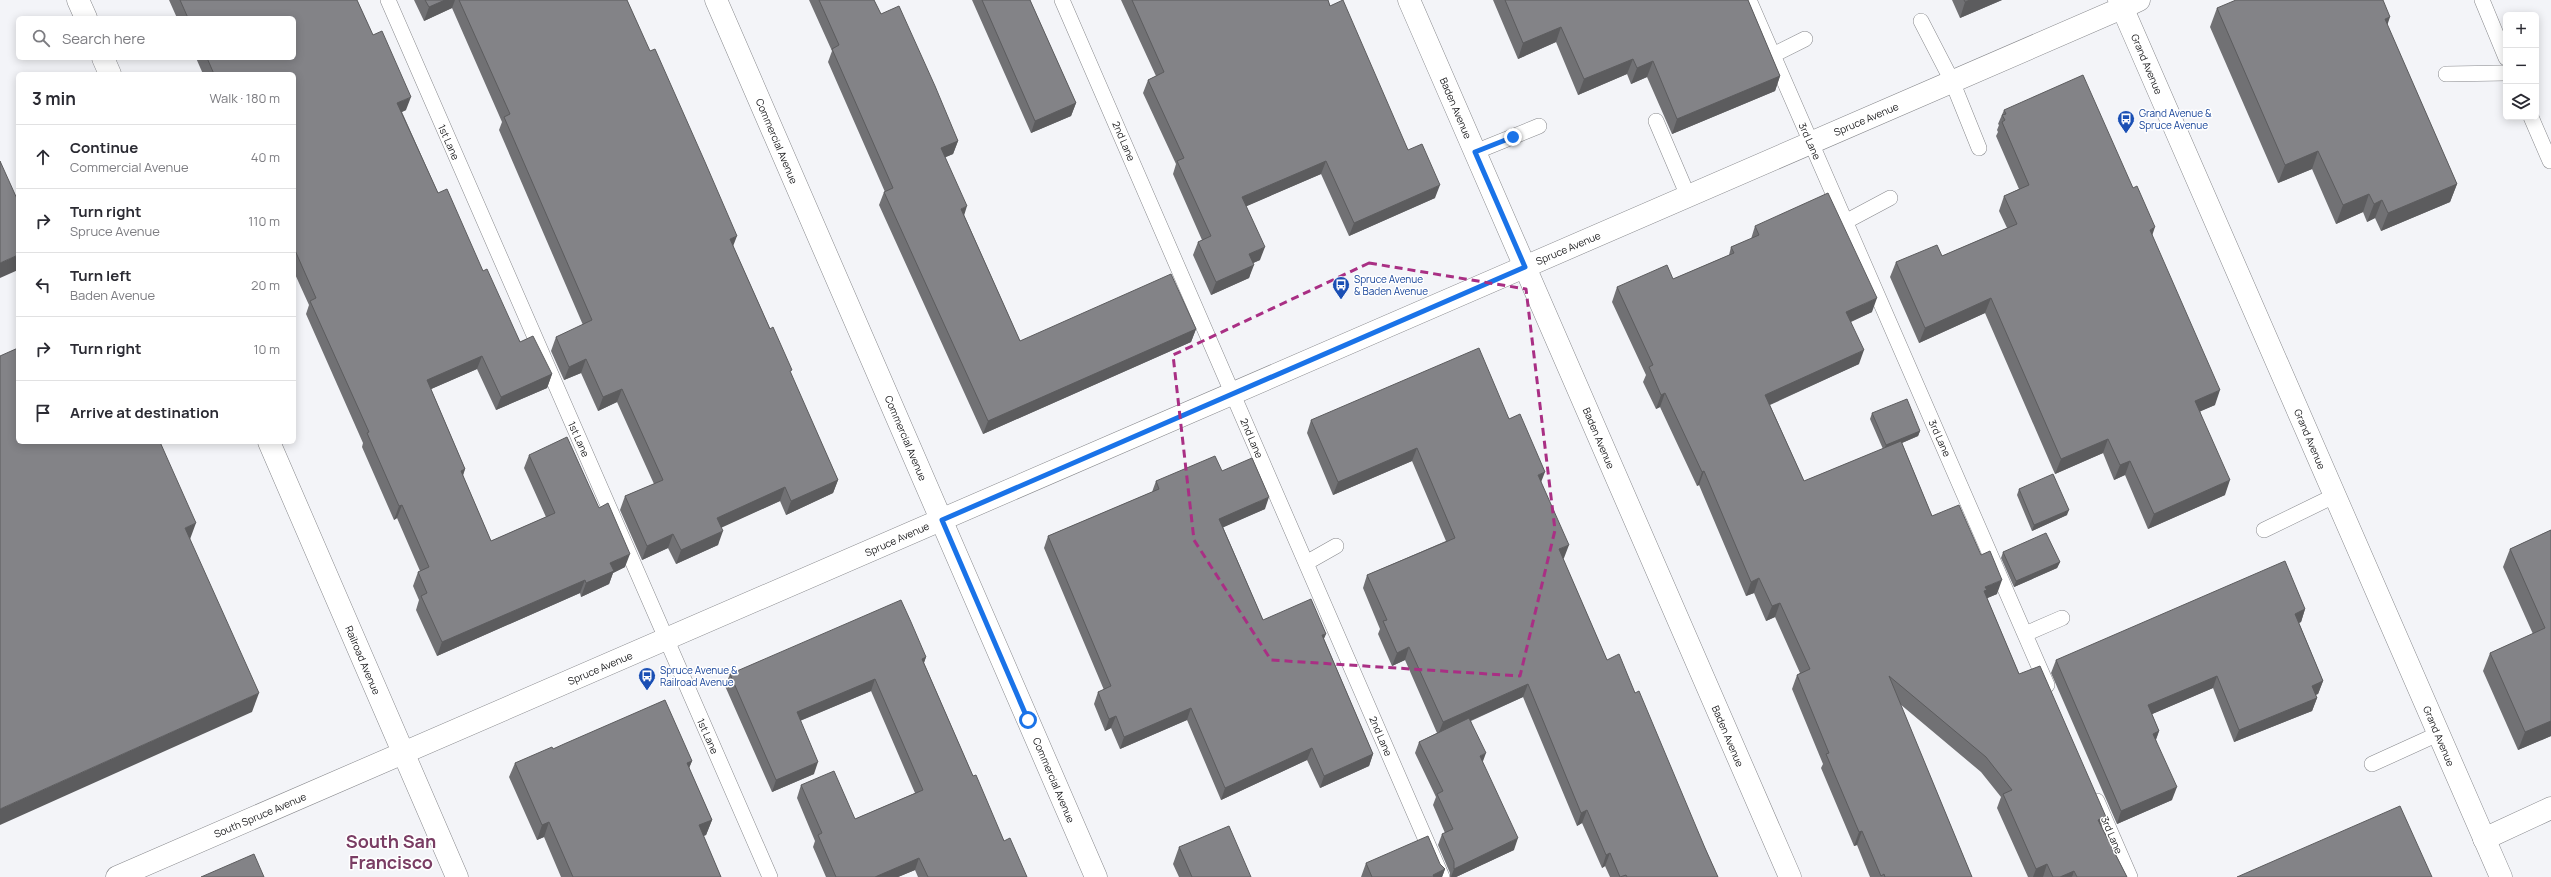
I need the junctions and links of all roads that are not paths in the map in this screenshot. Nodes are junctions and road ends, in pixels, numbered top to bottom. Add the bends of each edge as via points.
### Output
1 (78, 0) edge
2 (388, 0) edge
3 (716, 0) edge
4 (1062, 0) edge
5 (1409, 0) edge
6 (1749, 0) edge
7 (2482, 0) edge
8 (2127, 3) edge
9 (85, 16) edge
10 (1921, 21) dead end
11 (1805, 39) dead end
12 (2503, 51) edge
13 (1773, 55) junction
14 (104, 60) edge
15 (109, 72) edge
16 (2503, 73) edge
17 (2446, 74) dead end
18 (1952, 81) junction
19 (2532, 120) edge
20 (1656, 122) dead end
21 (1539, 126) dead end
22 (1811, 143) junction
23 (1979, 148) dead end
24 (1475, 152) junction
25 (2550, 161) dead end
26 (1688, 196) junction
27 (1890, 198) dead end
28 (1845, 222) junction
29 (1525, 267) junction
30 (1233, 393) junction
31 (270, 444) edge
32 (2334, 496) junction
33 (942, 520) junction
34 (2264, 530) dead end
35 (1336, 546) dead end
36 (1306, 563) junction
37 (2062, 618) dead end
38 (2025, 634) junction
39 (666, 640) junction
40 (2053, 698) edge
41 (2438, 734) junction
42 (403, 753) junction
43 (2372, 764) dead end
44 (2090, 784) edge
45 (2551, 808) edge
46 (2484, 839) junction
47 (454, 876) edge
48 (117, 877) edge
49 (770, 877) edge
50 (1096, 877) edge
51 (1442, 877) edge
52 (1790, 877) edge
53 (2130, 877) edge
54 (2500, 877) edge

1 - 9 main road
2 - 39 lane, 1st Lane
3 - 33 main road, Commercial Avenue
4 - 30 lane, 2nd Lane
5 - 24 main road, Baden Avenue
6 - 13 lane, 3rd Lane
7 - 12 lane
8 - 18 main road, Spruce Avenue
8 - 32 main road, Grand Avenue
10 - 18 lane
11 - 13 lane
13 - 22 lane, 3rd Lane
14 - 15 main road
16 - 17 lane
18 - 22 main road, Spruce Avenue
18 - 23 lane
19 - 25 lane
20 - 26 lane
21 - 24 lane
22 - 26 main road, Spruce Avenue
22 - 28 lane, 3rd Lane
24 - 29 main road, Baden Avenue
26 - 29 main road, Spruce Avenue
27 - 28 lane
28 - 38 lane, 3rd Lane
29 - 30 main road, Spruce Avenue
29 - 52 main road, Baden Avenue
30 - 33 main road, Spruce Avenue
30 - 36 lane, 2nd Lane
31 - 42 main road, Railroad Avenue
32 - 34 lane
32 - 41 main road, Grand Avenue
33 - 39 main road, Spruce Avenue
33 - 50 main road, Commercial Avenue
35 - 36 lane
36 - 51 lane, 2nd Lane
37 - 38 lane
38 - 40 lane, 3rd Lane
39 - 42 main road, Spruce Avenue
39 - 49 lane, 1st Lane
41 - 43 lane
41 - 46 main road, Grand Avenue
42 - 47 main road, Railroad Avenue
42 - 48 main road, South Spruce Avenue
44 - 53 lane, 3rd Lane
45 - 46 main road
46 - 54 main road, Grand Avenue

